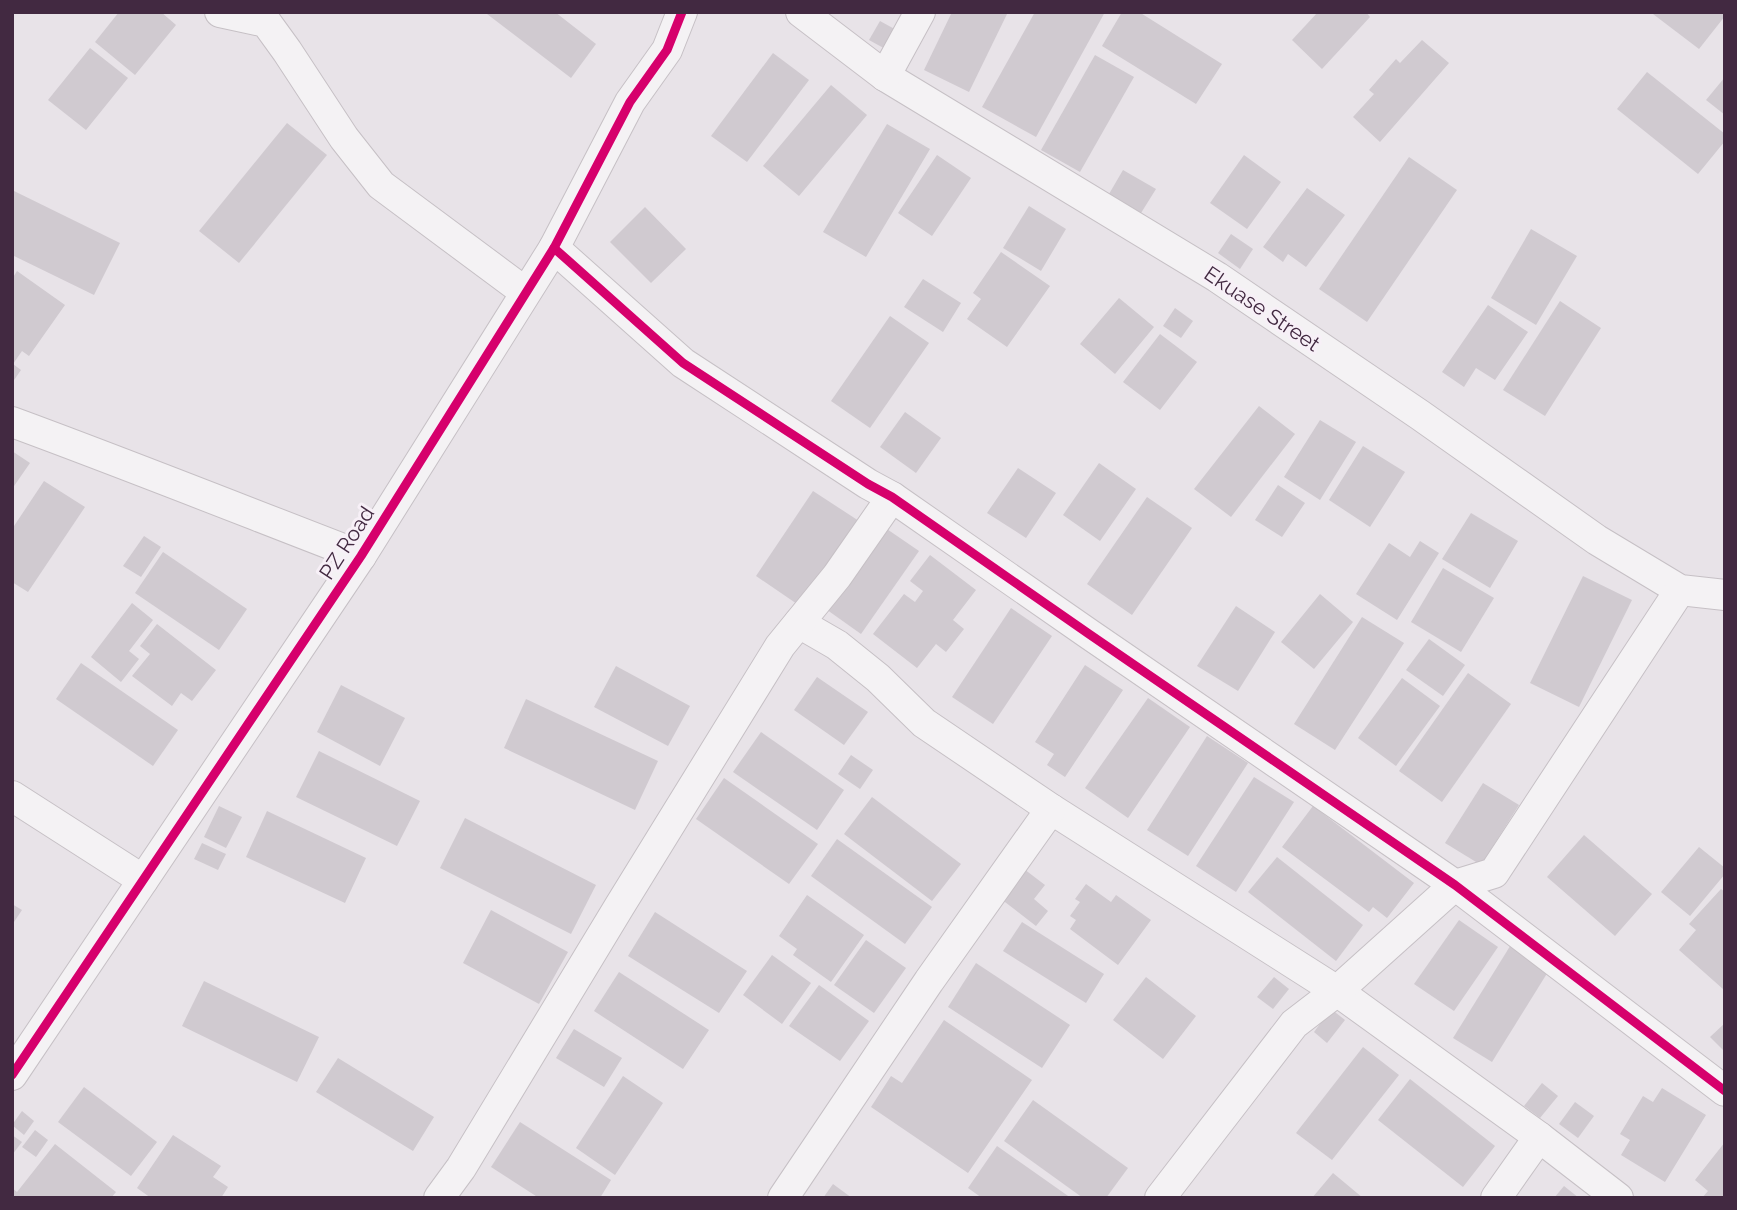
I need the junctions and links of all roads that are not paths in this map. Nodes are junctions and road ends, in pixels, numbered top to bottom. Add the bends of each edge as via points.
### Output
1 (220, 12) edge
2 (682, 12) edge
3 (801, 12) edge
4 (920, 12) edge
5 (885, 76) junction
6 (554, 248) junction
7 (525, 292) junction
8 (12, 422) edge
9 (892, 497) junction
10 (361, 556) junction
11 (1680, 590) junction
12 (1725, 595) edge
13 (799, 623) junction
14 (12, 796) edge
15 (1051, 809) junction
16 (143, 880) junction
17 (1455, 885) junction
18 (1337, 991) junction
19 (12, 1074) edge
20 (1725, 1091) edge
21 (1539, 1137) junction
22 (439, 1198) edge
23 (783, 1198) edge
24 (1160, 1198) edge
25 (1496, 1198) edge
26 (1618, 1198) edge

1 - 7 street via 266,22 381,185
2 - 6 street, PZ Road via 667,50 630,102
3 - 5 street, Ekuase Street
4 - 5 street
5 - 11 street, Ekuase Street via 1217,277 1597,540
6 - 7 street, PZ Road
6 - 9 street via 682,363
7 - 10 street, PZ Road
8 - 10 street
9 - 13 street
9 - 17 street
10 - 16 street, PZ Road
11 - 12 street, Ekuase Street
11 - 17 street via 1494,873
13 - 15 street via 837,645 924,723
13 - 22 street
14 - 16 street
15 - 18 street
15 - 23 street
16 - 19 street, PZ Road
17 - 18 street
17 - 20 street
18 - 21 street
18 - 24 street via 1294,1024
21 - 25 street
21 - 26 street

